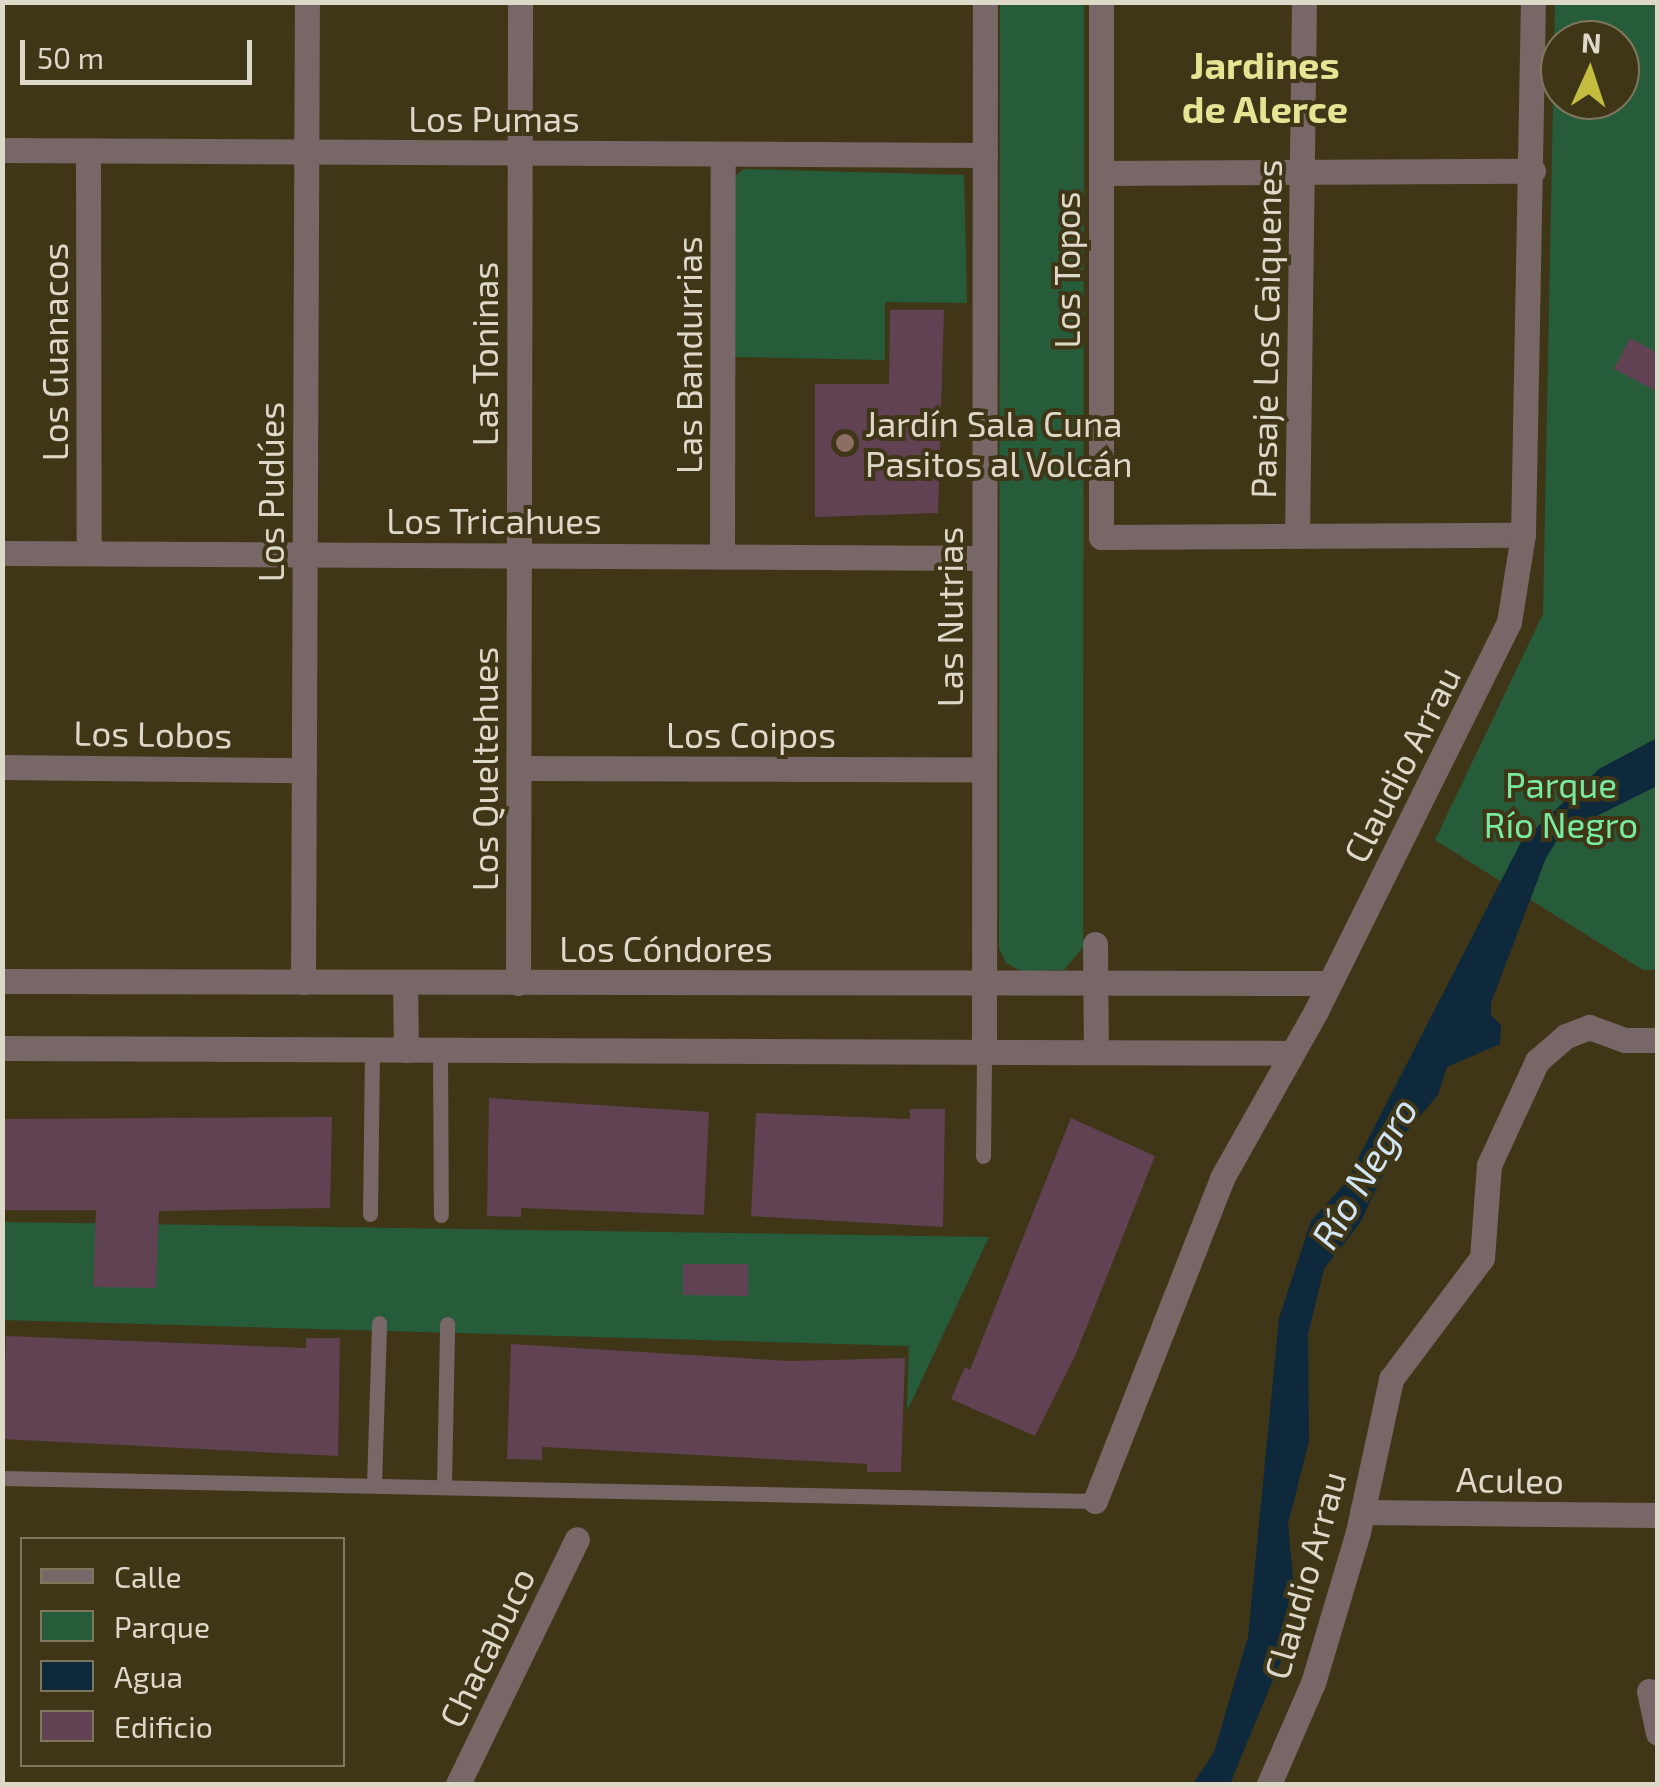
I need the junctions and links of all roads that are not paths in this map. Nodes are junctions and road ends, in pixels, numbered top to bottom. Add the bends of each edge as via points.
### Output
1 (307, 2) edge
2 (520, 2) edge
3 (985, 2) edge
4 (1101, 2) edge
5 (1304, 2) edge
6 (1534, 2) edge
7 (2, 150) edge
8 (88, 151) junction
9 (306, 152) junction
10 (520, 153) junction
11 (723, 154) junction
12 (985, 156) junction
13 (1533, 171) junction
14 (1302, 172) junction
15 (1100, 173) junction
16 (1523, 535) junction
17 (1297, 536) junction
18 (2, 553) edge
19 (89, 553) junction
20 (305, 554) junction
21 (519, 556) junction
22 (722, 556) junction
23 (984, 558) junction
24 (2, 767) edge
25 (519, 768) junction
26 (304, 770) junction
27 (984, 770) junction
28 (1096, 944) dead end
29 (2, 981) edge
30 (303, 982) junction
31 (1329, 982) junction
32 (405, 983) junction
33 (518, 983) junction
34 (984, 984) junction
35 (1096, 984) junction
36 (1658, 1040) edge
37 (2, 1048) edge
38 (372, 1050) junction
39 (406, 1050) junction
40 (440, 1050) junction
41 (984, 1052) junction
42 (1096, 1052) junction
43 (1291, 1053) junction
44 (984, 1156) dead end
45 (370, 1214) dead end
46 (440, 1215) dead end
47 (378, 1323) dead end
48 (447, 1324) dead end
49 (2, 1478) edge
50 (374, 1486) junction
51 (444, 1487) junction
52 (1096, 1500) joint
53 (1362, 1512) junction
54 (1658, 1515) edge
55 (576, 1539) dead end
56 (1648, 1691) dead end
57 (1658, 1733) edge
58 (458, 1784) edge
59 (1269, 1784) edge

1 - 9 street, Los Pudúes
2 - 10 street, Las Toninas
3 - 12 street, Las Nutrias
4 - 15 street, Los Topos
5 - 14 street, Pasaje Los Caiquenes
6 - 13 street, Claudio Arrau
7 - 8 street, Los Pumas
8 - 9 street, Los Pumas
8 - 19 street, Los Guanacos
9 - 10 street, Los Pumas
9 - 20 street, Los Pudúes
10 - 11 street, Los Pumas
10 - 21 street, Las Toninas
11 - 12 street, Los Pumas
11 - 22 street, Las Bandurrias
12 - 23 street, Las Nutrias
13 - 14 street
13 - 16 street, Claudio Arrau
14 - 15 street
14 - 17 street, Pasaje Los Caiquenes
15 - 17 street, Los Topos via 1100,537
16 - 17 street
16 - 31 street, Claudio Arrau via 1516,594 1497,652
18 - 19 street, Los Tricahues
19 - 20 street, Los Tricahues
20 - 21 street, Los Tricahues
20 - 26 street, Los Pudúes
21 - 22 street, Los Tricahues
21 - 25 street, Los Queltehues
22 - 23 street, Los Tricahues
23 - 27 street, Las Nutrias
24 - 26 street, Los Lobos
25 - 27 street, Los Coipos
25 - 33 street, Los Queltehues
26 - 30 street, Los Pudúes
27 - 34 street, Las Nutrias
28 - 35 street
29 - 30 street, Los Cóndores
30 - 32 street, Los Cóndores
31 - 35 street, Los Cóndores
31 - 43 street, Claudio Arrau
32 - 33 street, Los Cóndores
32 - 39 street
33 - 34 street, Los Cóndores
34 - 35 street, Los Cóndores
34 - 41 street, Las Nutrias
35 - 42 street
36 - 53 street, Claudio Arrau via 1625,1040 1590,1027 1566,1036 1537,1061 1489,1165 1482,1258 1391,1379
37 - 38 street
38 - 39 street
38 - 45 lane
39 - 40 street
40 - 41 street
40 - 46 lane
41 - 42 street
41 - 44 lane
42 - 43 street
43 - 52 street, Claudio Arrau via 1222,1178
47 - 50 lane
48 - 51 lane
49 - 50 lane
50 - 51 lane
51 - 52 lane
53 - 54 street, Aculeo
53 - 59 street, Claudio Arrau via 1313,1683
55 - 58 street, Chacabuco
56 - 57 street

